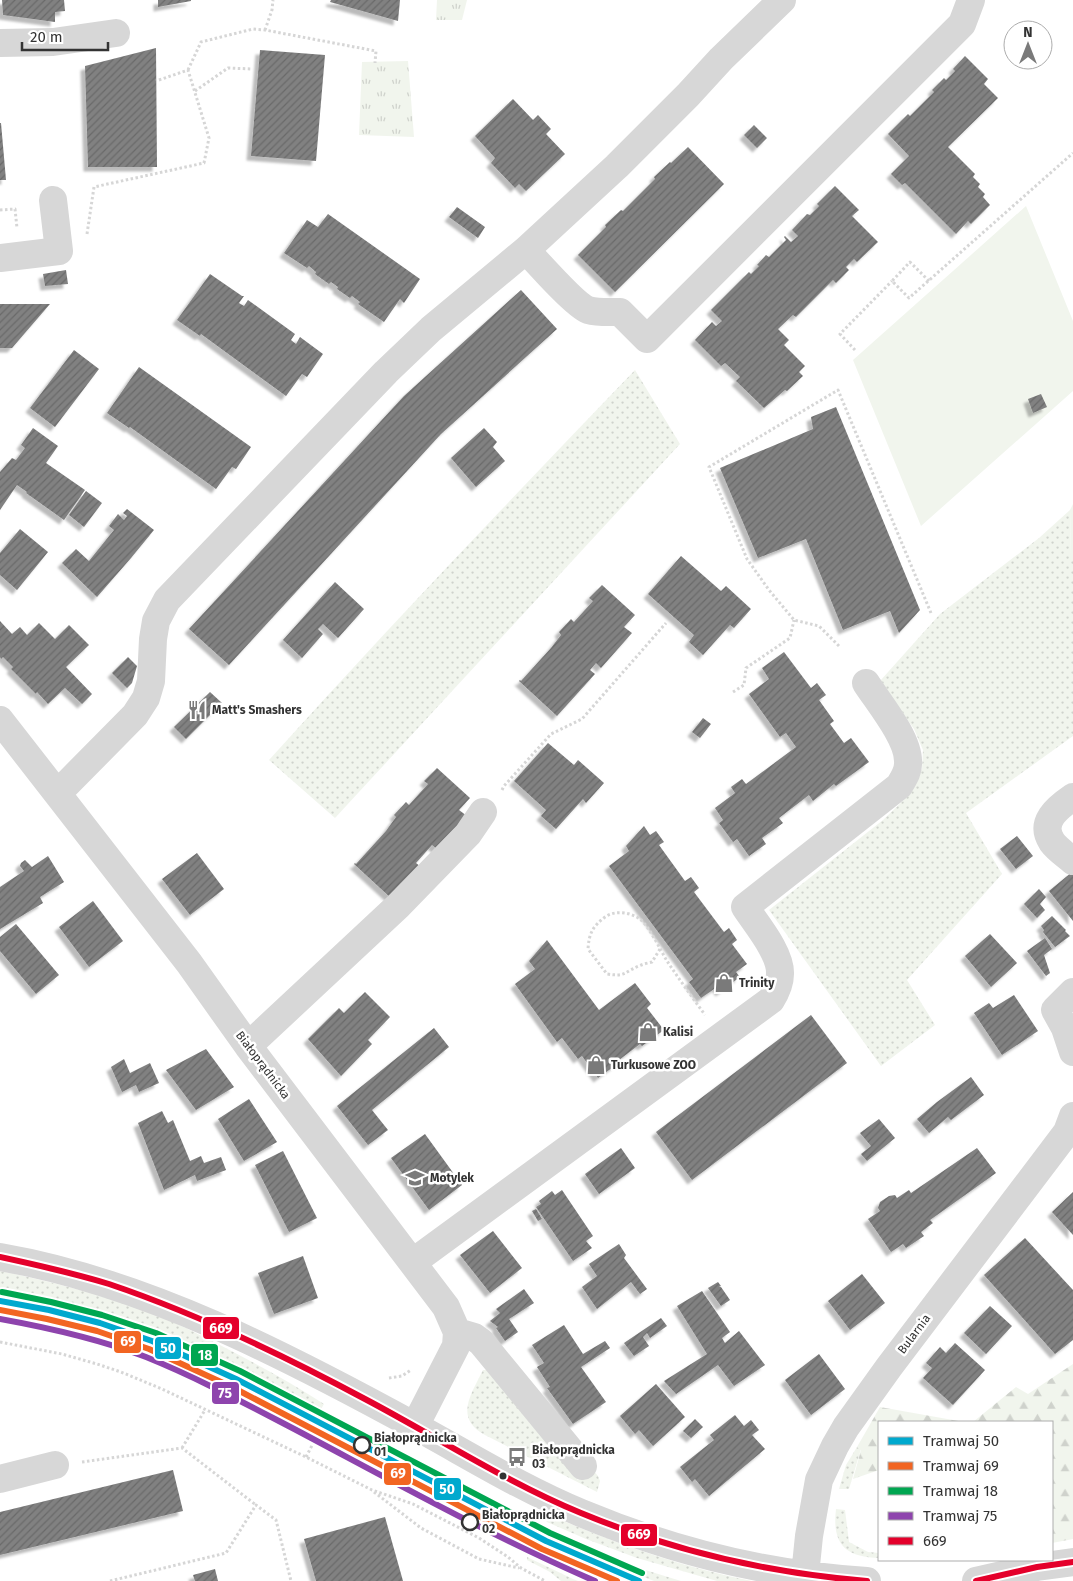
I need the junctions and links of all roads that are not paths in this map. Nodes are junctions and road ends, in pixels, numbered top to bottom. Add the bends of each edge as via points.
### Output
1 (782, 0) edge
2 (971, 0) edge
3 (116, 33) dead end
4 (0, 43) edge
5 (53, 200) dead end
6 (526, 250) junction
7 (0, 258) edge
8 (866, 684) dead end
9 (0, 720) edge
10 (58, 793) junction
11 (1073, 797) edge
12 (483, 812) dead end
13 (1073, 861) edge
14 (1064, 1001) edge
15 (248, 1046) junction
16 (1073, 1052) edge
17 (1073, 1116) edge
18 (0, 1257) edge
19 (413, 1262) junction
20 (457, 1332) junction
21 (415, 1426) junction
22 (55, 1465) road end
23 (583, 1466) dead end
24 (0, 1479) edge
25 (1073, 1562) edge
26 (805, 1575) junction
27 (867, 1581) edge
28 (976, 1581) edge

1 - 6 street via 617,166
2 - 6 street via 962,24 647,339 620,312 600,313 586,309
3 - 4 street via 53,42
5 - 7 street via 59,251
6 - 10 street via 431,329 386,372 167,600 156,621 151,681 146,698 136,715
8 - 19 street via 907,749 906,775 899,786 745,908 778,959 778,988 771,1000
9 - 10 street, Białoprądnicka
10 - 15 street, Białoprądnicka via 189,963
11 - 13 street via 1049,819 1047,832 1053,844
12 - 15 street via 468,834 398,906
14 - 16 street via 1065,1028
15 - 19 street, Białoprądnicka
17 - 26 street, Bularnia via 1067,1132 846,1427 819,1480
18 - 21 street via 81,1276 173,1307 310,1371
19 - 20 street, Białoprądnicka via 446,1307
20 - 21 street via 455,1352
20 - 23 street via 481,1342
21 - 26 street via 516,1483 606,1523 716,1558
22 - 24 street
25 - 28 street
26 - 27 street

